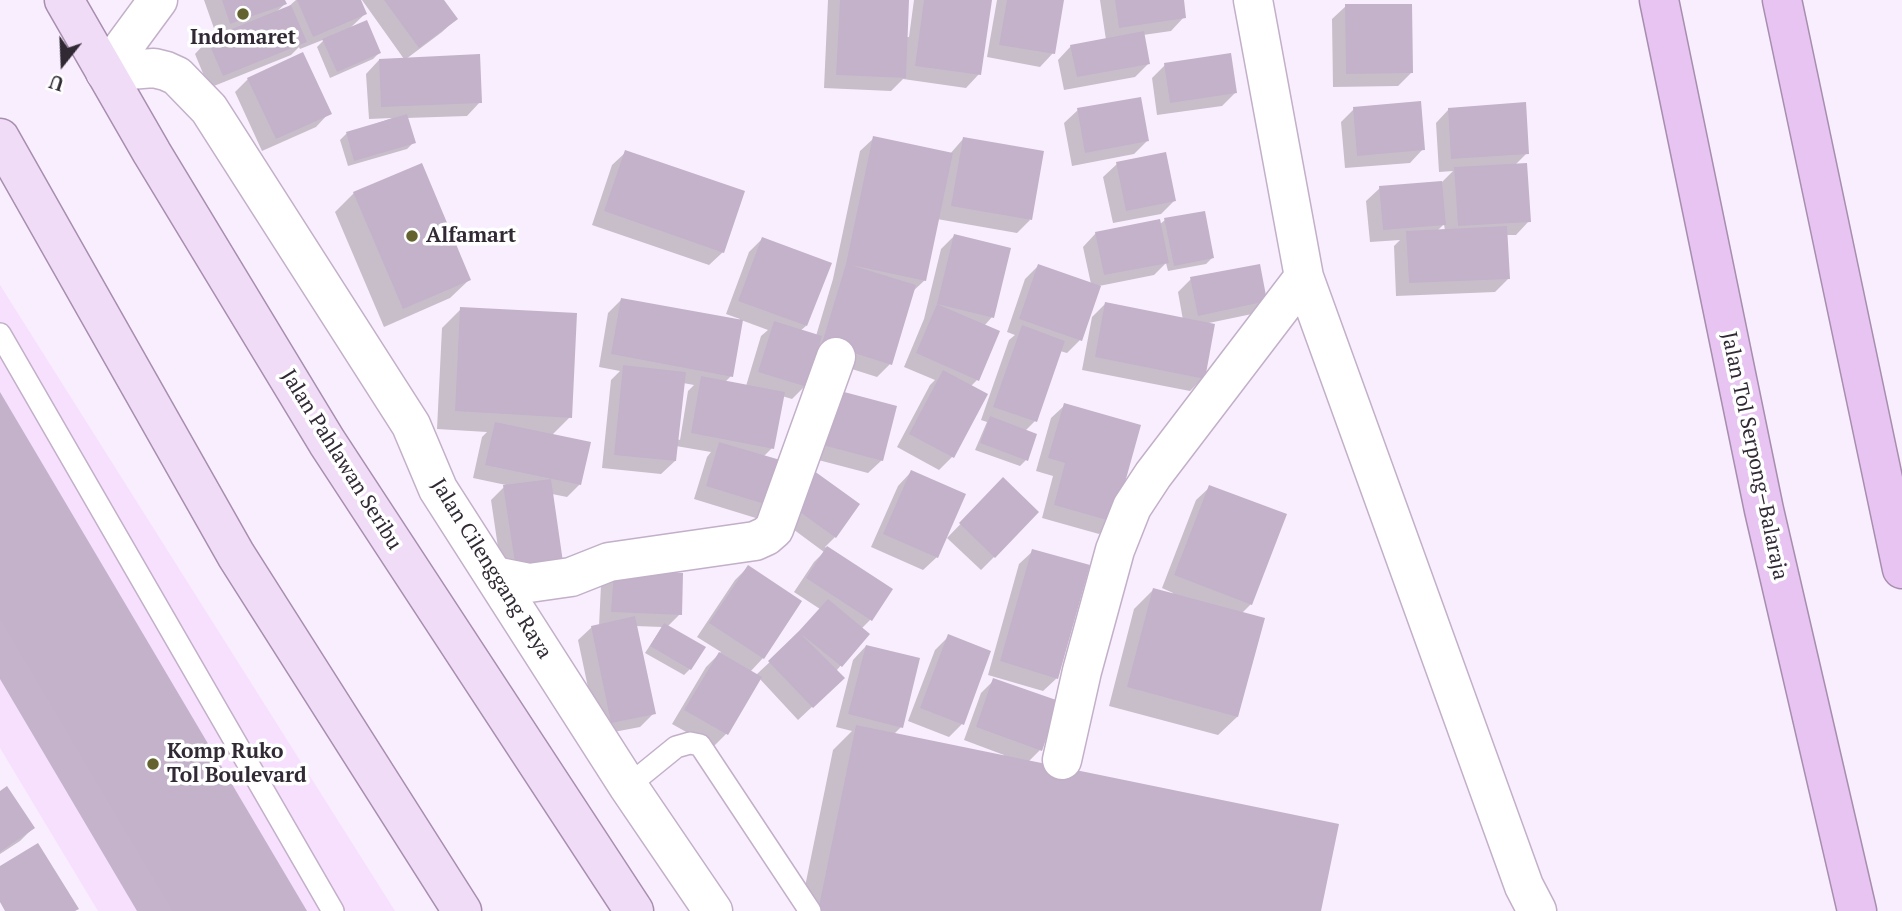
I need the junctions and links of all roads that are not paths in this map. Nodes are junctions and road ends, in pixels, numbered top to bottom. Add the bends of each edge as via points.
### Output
1 (64, 0) edge
2 (159, 0) edge
3 (1254, 0) edge
4 (1660, 0) edge
5 (1782, 0) edge
6 (105, 72) junction
7 (0, 138) edge
8 (1304, 277) junction
9 (0, 334) edge
10 (836, 357) dead end
11 (1902, 569) edge
12 (494, 576) junction
13 (1062, 760) dead end
14 (628, 786) junction
15 (333, 911) edge
16 (462, 911) edge
17 (634, 911) edge
18 (713, 911) edge
19 (810, 911) edge
20 (1537, 911) edge
21 (1857, 911) edge

1 - 6 main road, Jalan Pahlawan Seribu
2 - 6 street
3 - 8 street
4 - 21 highway, Jalan Tol Serpong–Balaraja via 1764,510
5 - 11 highway
6 - 12 street, Jalan Cilenggang Raya via 166,71 177,76 209,109 411,425 438,489
6 - 17 main road, Jalan Pahlawan Seribu via 327,442
7 - 16 main road via 236,555
8 - 13 street via 1132,507 1115,550
8 - 20 street via 1524,886
9 - 15 lane
10 - 12 street via 774,529 766,536 608,562 571,577 529,583
12 - 14 street, Jalan Cilenggang Raya
14 - 18 street, Jalan Cilenggang Raya
14 - 19 lane via 676,747 700,745

